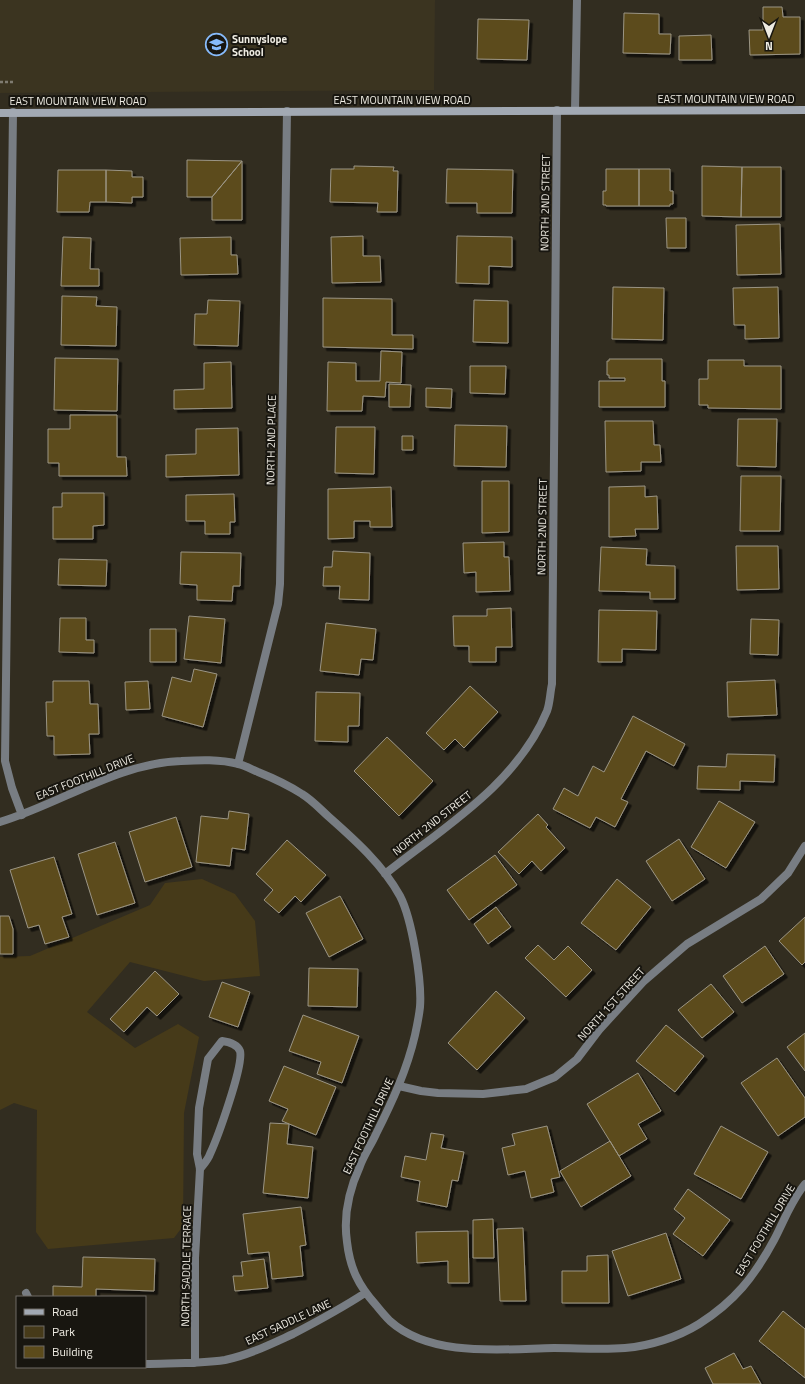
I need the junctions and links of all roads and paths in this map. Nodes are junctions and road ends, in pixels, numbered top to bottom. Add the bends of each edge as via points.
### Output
1 (576, 0) edge
2 (0, 82) edge
3 (13, 82) dead end
4 (557, 110) junction
5 (575, 110) junction
6 (805, 110) edge
7 (286, 111) junction
8 (13, 112) junction
9 (0, 113) edge
10 (238, 764) junction
11 (22, 815) junction
12 (0, 822) edge
13 (805, 846) edge
14 (385, 874) junction
15 (399, 1086) junction
16 (200, 1169) junction
17 (805, 1184) edge
18 (365, 1293) junction
19 (195, 1363) junction
20 (146, 1364) edge

1 - 5 street
2 - 3 path
4 - 5 street, EAST MOUNTAIN VIEW ROAD
4 - 7 street, EAST MOUNTAIN VIEW ROAD
4 - 14 street, NORTH 2ND STREET via 552,684 547,709 534,739 500,781 467,811
5 - 6 street, EAST MOUNTAIN VIEW ROAD
7 - 8 street, EAST MOUNTAIN VIEW ROAD
7 - 10 street, NORTH 2ND PLACE via 280,584 278,604
8 - 9 street, EAST MOUNTAIN VIEW ROAD
8 - 11 street via 5,761
10 - 11 street, EAST FOOTHILL DRIVE via 179,761 147,765 111,777
10 - 14 street, EAST FOOTHILL DRIVE via 277,780 305,796 352,837
11 - 12 street, EAST FOOTHILL DRIVE
13 - 15 street, NORTH 1ST STREET via 788,873 761,899 687,944 643,982 599,1030 577,1059 555,1077 526,1089 483,1094 438,1093
14 - 15 street, EAST FOOTHILL DRIVE via 401,898 411,930 418,969 420,1005 415,1038
15 - 18 street, EAST FOOTHILL DRIVE via 361,1163 345,1216 346,1241 351,1264
16 - 16 street, NORTH SADDLE TERRACE via 210,1156 240,1061 240,1051 233,1043 222,1041 208,1059 199,1108 197,1154
16 - 19 street, NORTH SADDLE TERRACE via 195,1258
17 - 18 street, EAST FOOTHILL DRIVE via 753,1275 734,1298 696,1326 662,1341 626,1348 446,1347 422,1340 391,1322
18 - 19 street, EAST SADDLE LANE via 339,1310 270,1345 246,1354
19 - 20 street, EAST SADDLE LANE

